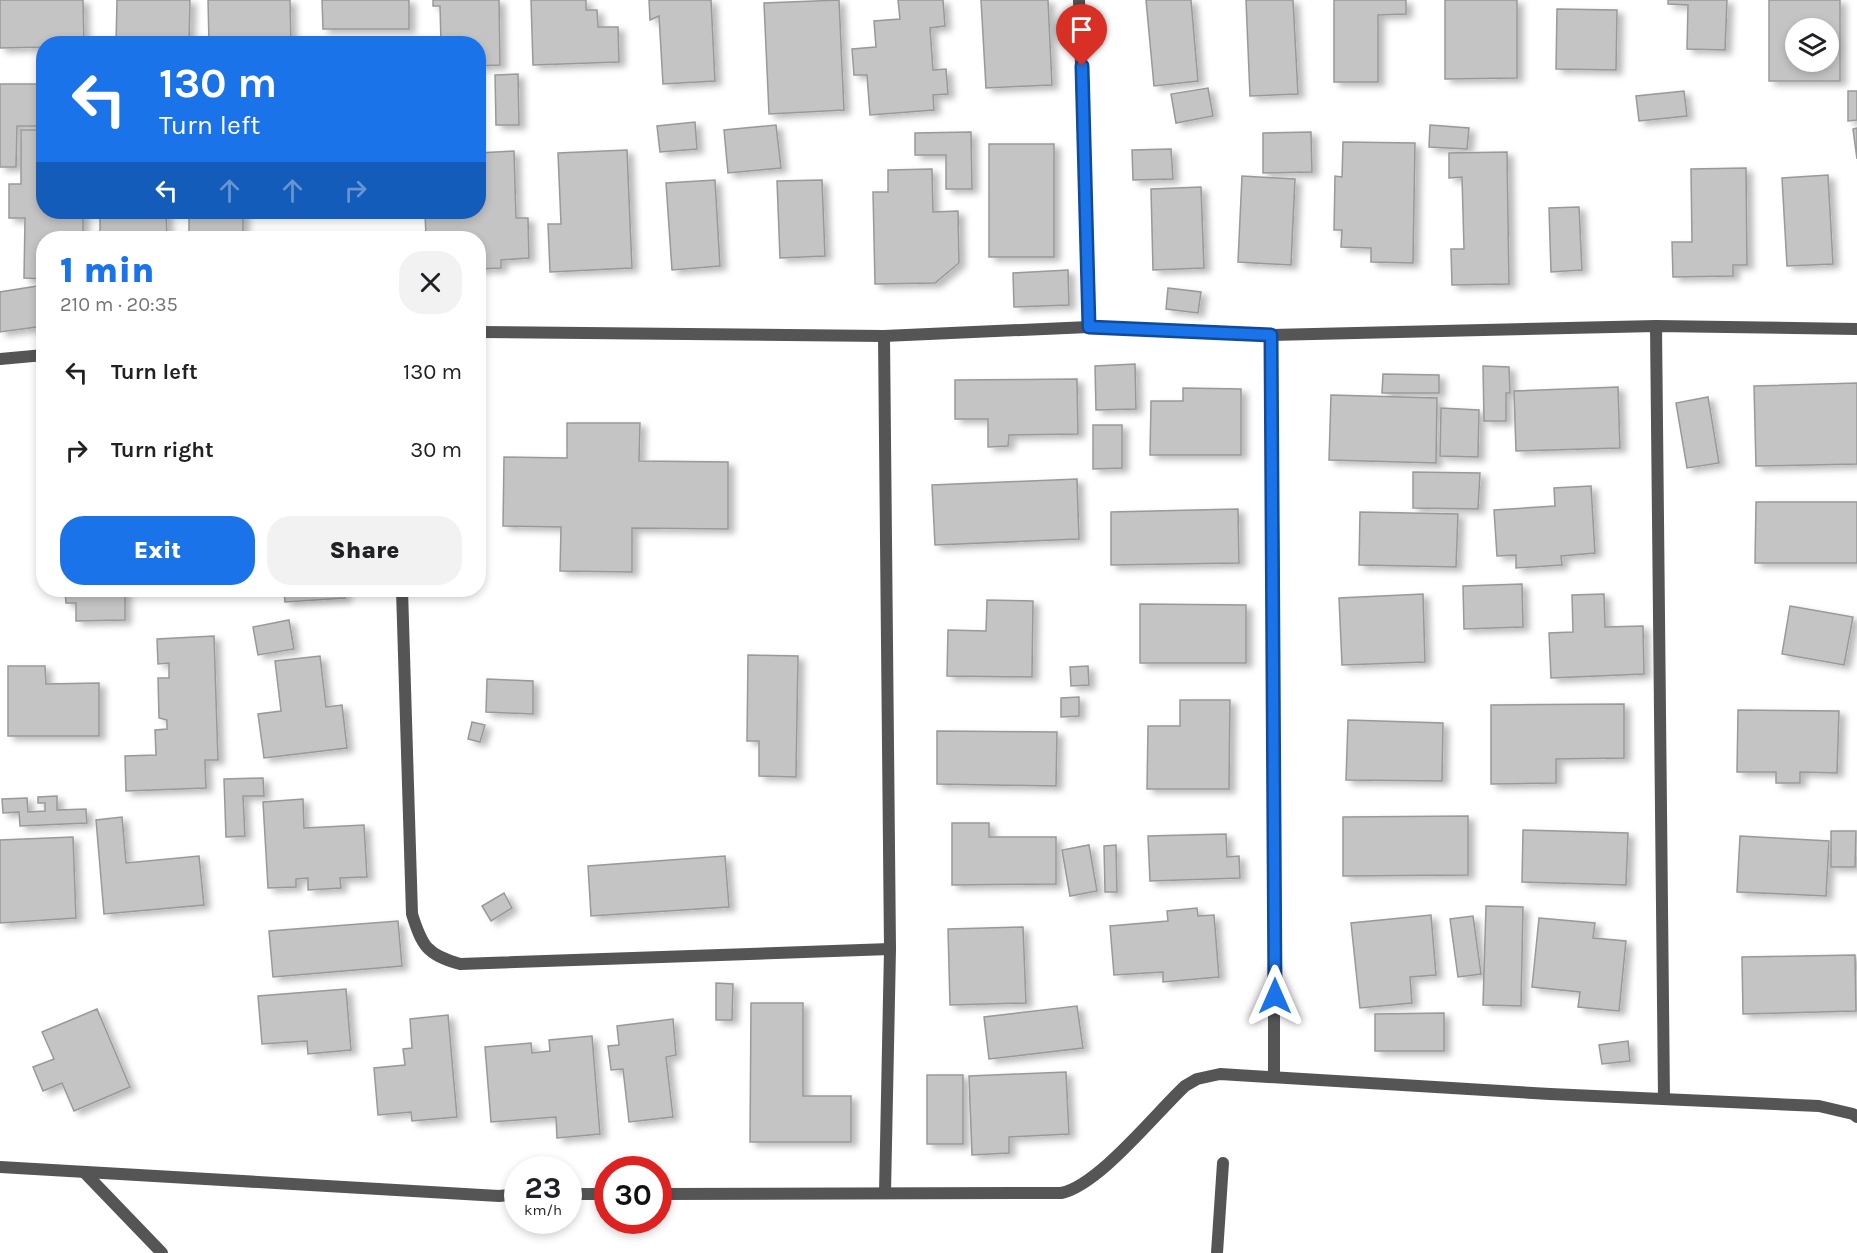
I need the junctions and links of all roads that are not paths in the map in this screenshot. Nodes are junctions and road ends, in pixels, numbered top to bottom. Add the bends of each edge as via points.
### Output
1 (1079, 0) edge
2 (1656, 326) junction
3 (1089, 327) junction
4 (1857, 329) edge
5 (486, 332) edge
6 (1271, 335) junction
7 (884, 336) junction
8 (36, 356) edge
9 (0, 358) edge
10 (402, 597) edge
11 (890, 949) junction
12 (1274, 1076) junction
13 (1664, 1099) junction
14 (1857, 1117) edge
15 (1223, 1163) dead end
16 (0, 1167) edge
17 (84, 1172) junction
18 (885, 1193) junction
19 (672, 1194) edge
20 (504, 1195) edge
21 (162, 1253) edge
22 (1216, 1253) edge

1 - 3 street
2 - 4 street
2 - 6 street
2 - 13 street
3 - 6 street
3 - 7 street
5 - 7 street
6 - 12 street
7 - 11 street
8 - 9 street
10 - 11 street via 412,914 420,939 438,958 460,964
11 - 18 street
12 - 13 street
12 - 18 street via 1220,1074 1197,1079 1174,1096 1098,1174 1072,1191
13 - 14 street via 1819,1106
15 - 22 street
16 - 17 street
17 - 20 street
17 - 21 street
18 - 19 street

